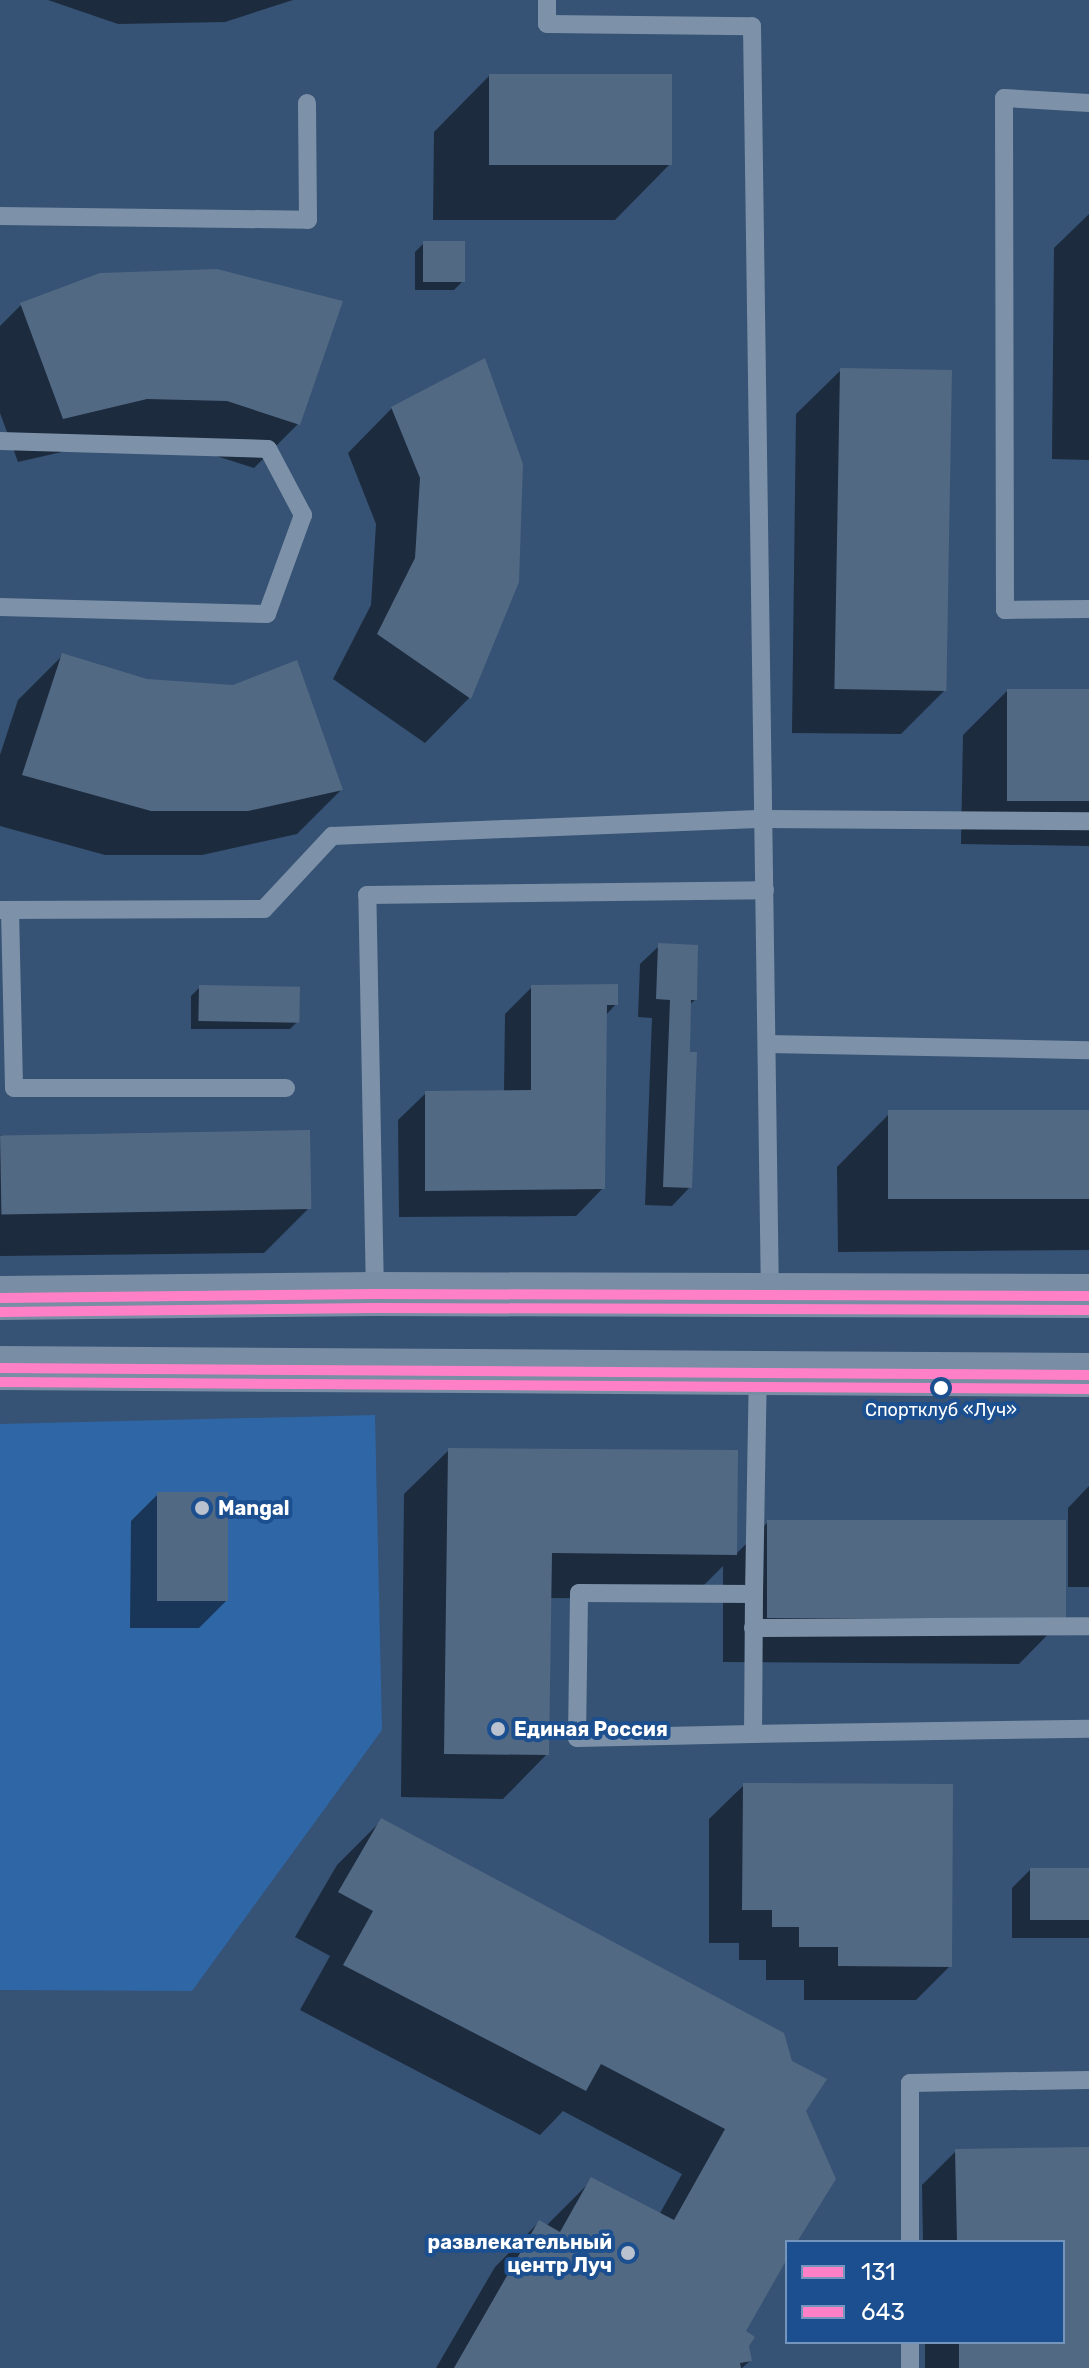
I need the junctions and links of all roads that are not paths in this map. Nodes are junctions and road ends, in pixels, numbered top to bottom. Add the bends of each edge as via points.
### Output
1 (547, 0) edge
2 (307, 103) dead end
3 (1089, 103) edge
4 (0, 216) edge
5 (0, 441) edge
6 (0, 607) edge
7 (1089, 609) edge
8 (764, 819) junction
9 (1089, 821) edge
10 (765, 890) junction
11 (5, 910) edge
12 (767, 1044) junction
13 (1089, 1050) edge
14 (286, 1088) dead end
15 (375, 1294) junction
16 (770, 1295) junction
17 (1089, 1296) edge
18 (0, 1298) edge
19 (0, 1368) edge
20 (758, 1373) junction
21 (1089, 1375) edge
22 (754, 1594) junction
23 (1089, 1626) edge
24 (753, 1628) junction
25 (1089, 1729) edge
26 (753, 1734) junction
27 (1089, 2080) edge
28 (910, 2240) edge
29 (910, 2344) edge
30 (910, 2368) edge

1 - 8 lane via 547,24 752,26
2 - 4 lane via 308,220
3 - 7 lane via 1004,98 1005,610
5 - 6 lane via 268,449 303,515 267,614
8 - 9 lane
8 - 10 lane
8 - 11 lane via 332,836 264,909
10 - 12 lane
10 - 15 lane via 367,895
11 - 14 lane via 14,1088
12 - 13 lane
12 - 16 lane
15 - 16 main road
15 - 18 main road
16 - 17 main road
19 - 20 main road
20 - 21 main road
20 - 22 lane
22 - 24 lane
22 - 26 lane via 579,1593 577,1738
23 - 24 lane
24 - 26 lane
25 - 26 lane
27 - 28 lane via 910,2083
29 - 30 lane

